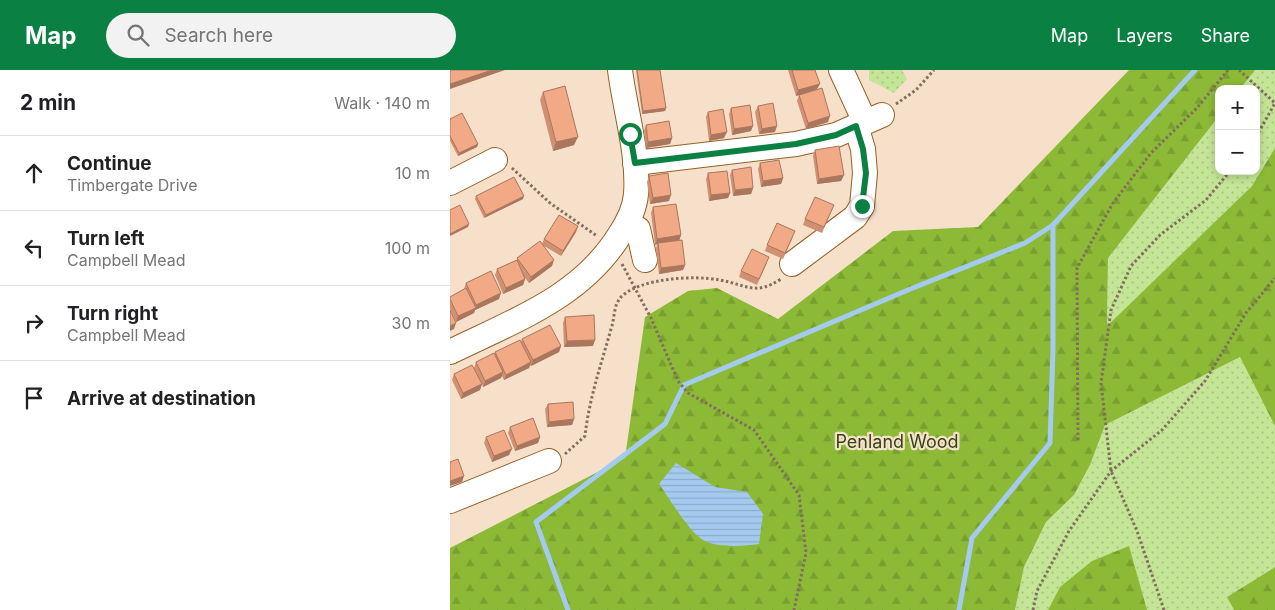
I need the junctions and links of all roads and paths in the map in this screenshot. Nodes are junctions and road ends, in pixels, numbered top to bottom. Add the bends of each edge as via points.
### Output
1 (620, 70) edge
2 (841, 70) edge
3 (934, 70) edge
4 (1228, 70) edge
5 (1239, 70) edge
6 (1275, 103) edge
7 (868, 121) junction
8 (1260, 130) edge
9 (495, 160) joint
10 (635, 163) junction
11 (1227, 175) edge
12 (454, 180) edge
13 (627, 223) junction
14 (612, 246) junction
15 (644, 260) dead end
16 (792, 264) joint
17 (1275, 278) edge
18 (636, 288) junction
19 (450, 352) edge
20 (1078, 440) dead end
21 (549, 461) joint
22 (1111, 471) junction
23 (458, 497) edge
24 (794, 610) edge
25 (1033, 610) edge
26 (1164, 610) edge

1 - 10 street
2 - 7 street
3 - 7 path via 916,90
4 - 20 path via 1196,108 1150,153 1113,203 1078,268
5 - 6 path
6 - 8 path
7 - 10 street via 836,135 796,144
7 - 16 street via 863,149 866,173 862,206 855,217
9 - 12 street
9 - 14 path via 502,158 550,203
10 - 13 street via 636,195
11 - 22 path via 1206,200 1160,235 1131,266 1111,310 1102,383
13 - 14 street
13 - 15 street via 638,229
14 - 18 path
14 - 19 street via 588,274 556,299
16 - 18 path via 781,279 759,290 700,278 672,278
17 - 22 path via 1246,313 1205,381 1162,430
18 - 21 path via 616,304 587,412 585,436 564,455
18 - 24 path via 678,381 688,393 754,430 799,495 806,553
21 - 23 street
22 - 25 path via 1069,531 1037,591
22 - 26 path via 1137,532

